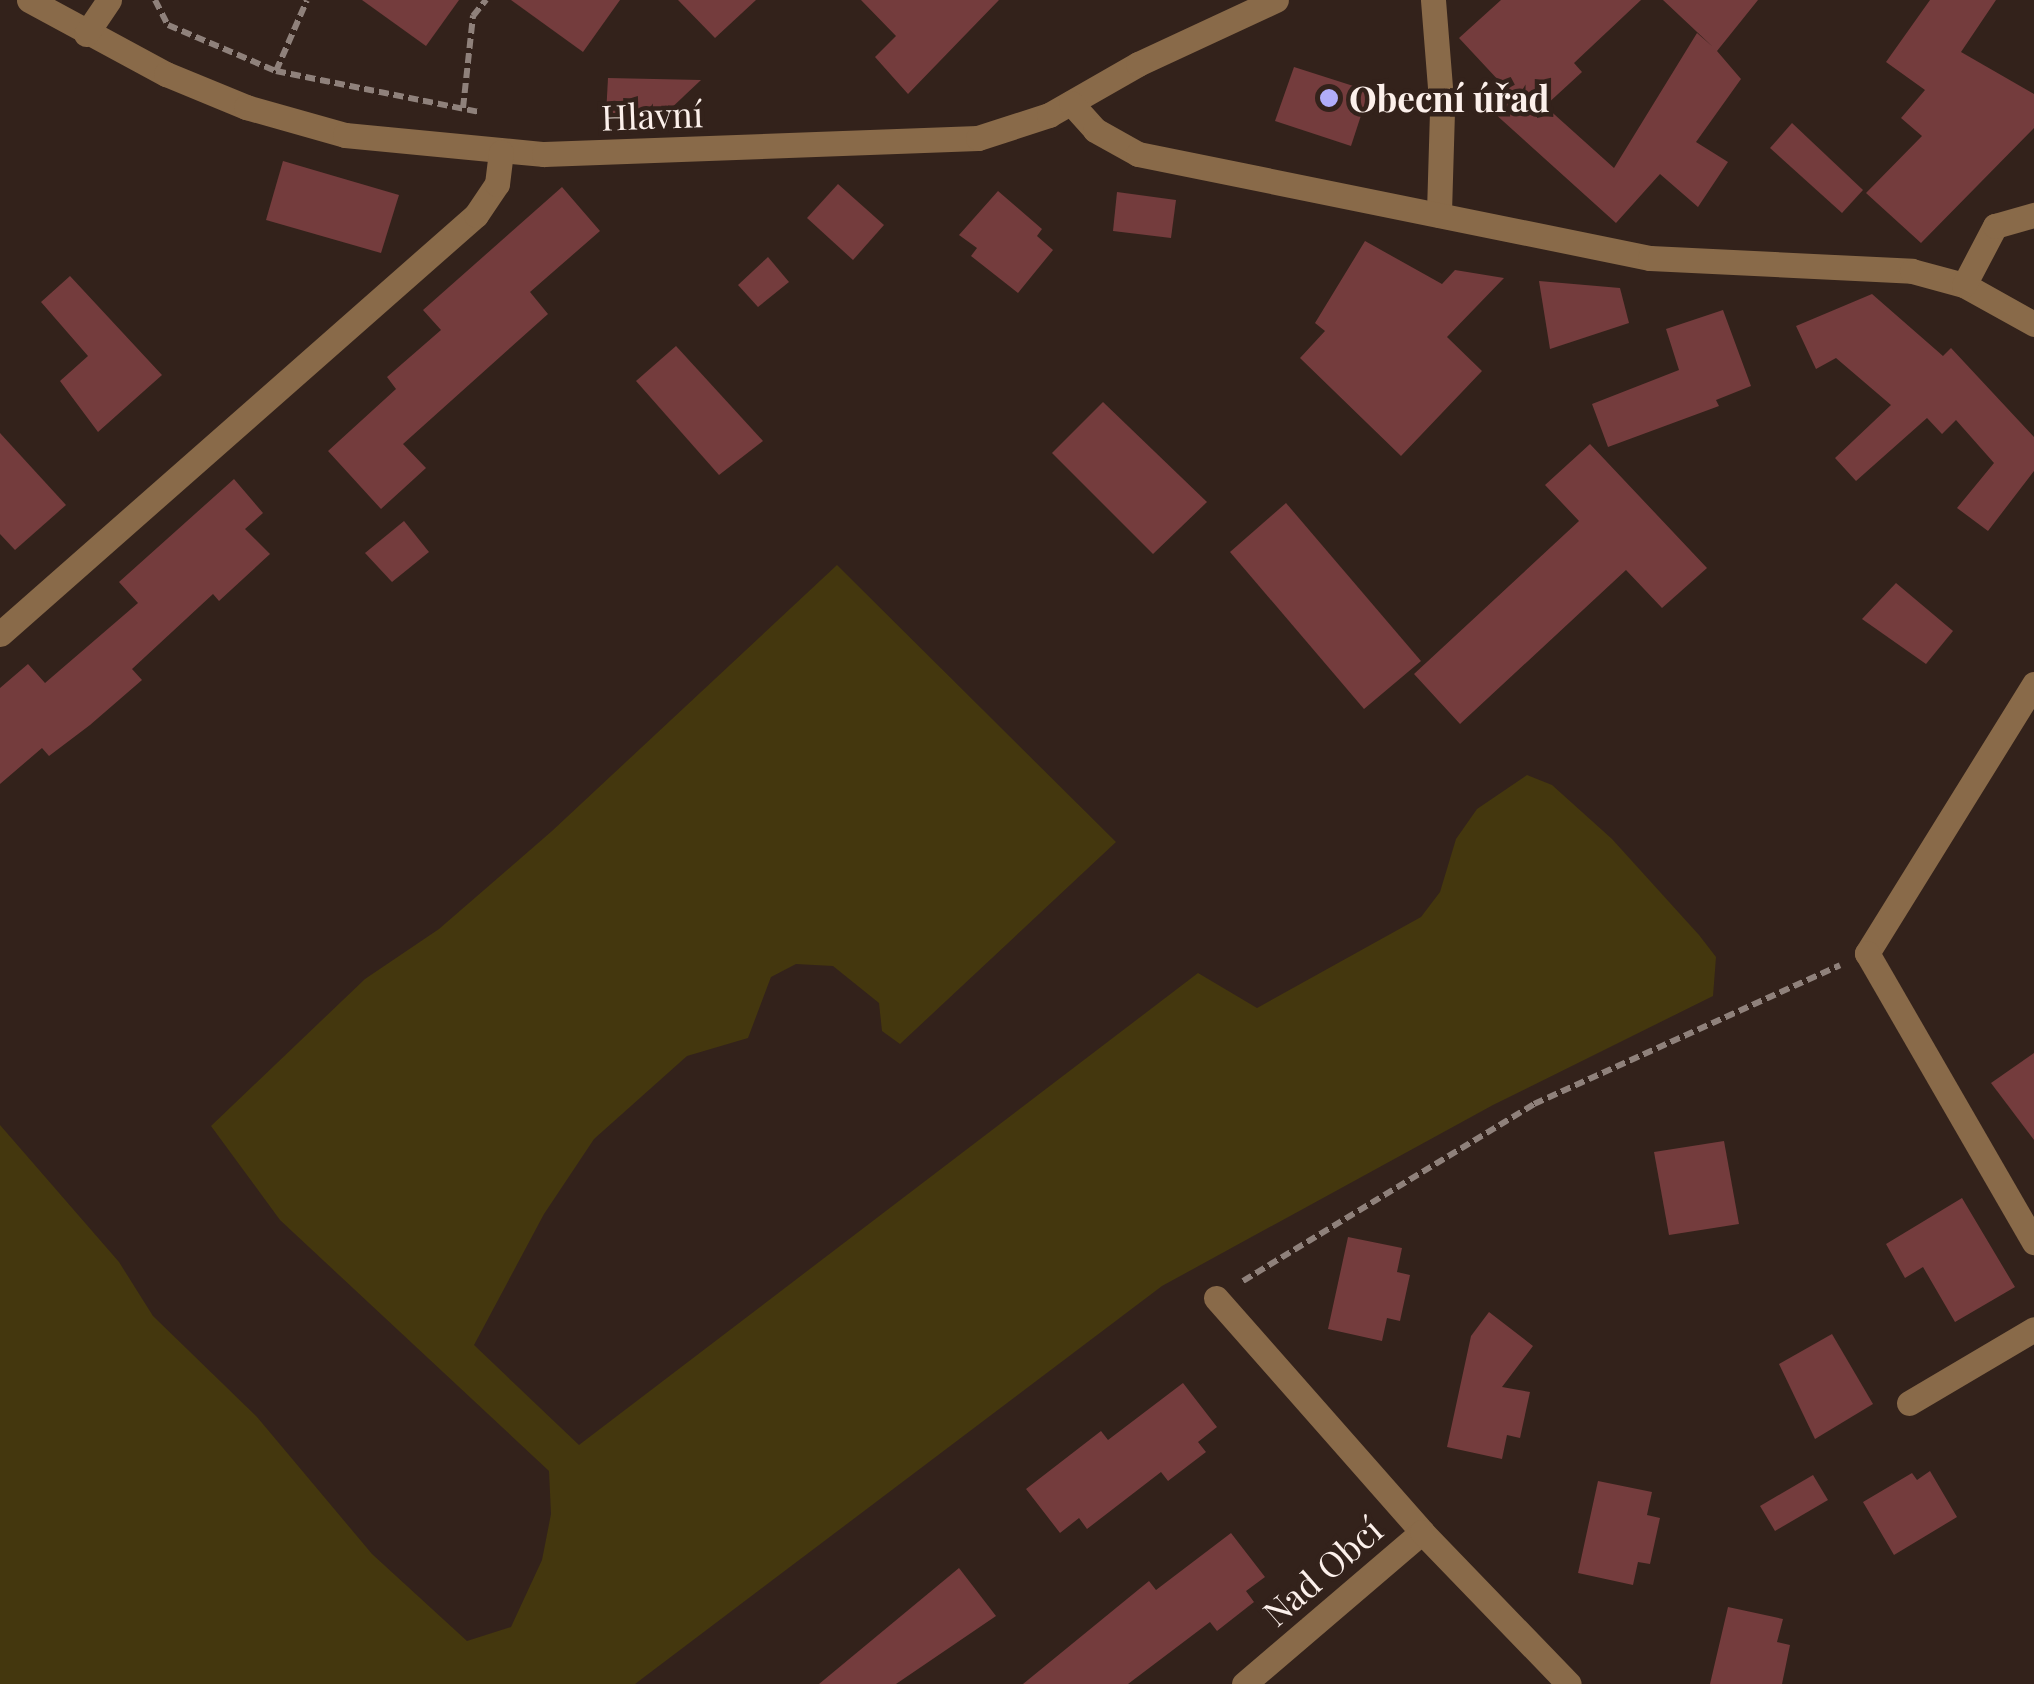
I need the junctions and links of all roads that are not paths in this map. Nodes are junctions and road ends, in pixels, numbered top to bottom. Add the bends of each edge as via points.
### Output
1 (29, 0) edge
2 (109, 0) edge
3 (1276, 0) edge
4 (1433, 0) edge
5 (86, 34) junction
6 (1071, 103) junction
7 (501, 152) junction
8 (1440, 215) junction
9 (2034, 215) edge
10 (1964, 284) junction
11 (2034, 324) edge
12 (0, 634) edge
13 (2034, 684) edge
14 (2034, 1242) edge
15 (1216, 1298) road end
16 (2034, 1329) edge
17 (1910, 1403) dead end
18 (1422, 1532) junction
19 (1244, 1684) edge
20 (1569, 1684) edge

1 - 5 street, Hlavní
2 - 5 street
3 - 6 street, Hlavní
4 - 8 street via 1442,111
5 - 7 street, Hlavní via 246,107 344,135
6 - 7 street, Hlavní via 978,138
6 - 8 street via 1095,130 1138,154
7 - 12 street via 497,184 476,215
8 - 10 street via 1650,258 1912,271
9 - 10 street via 1995,226
10 - 11 street
13 - 14 street via 1867,953
15 - 18 street
16 - 17 street
18 - 19 street, Nad Obcí
18 - 20 street, Nad Obcí

